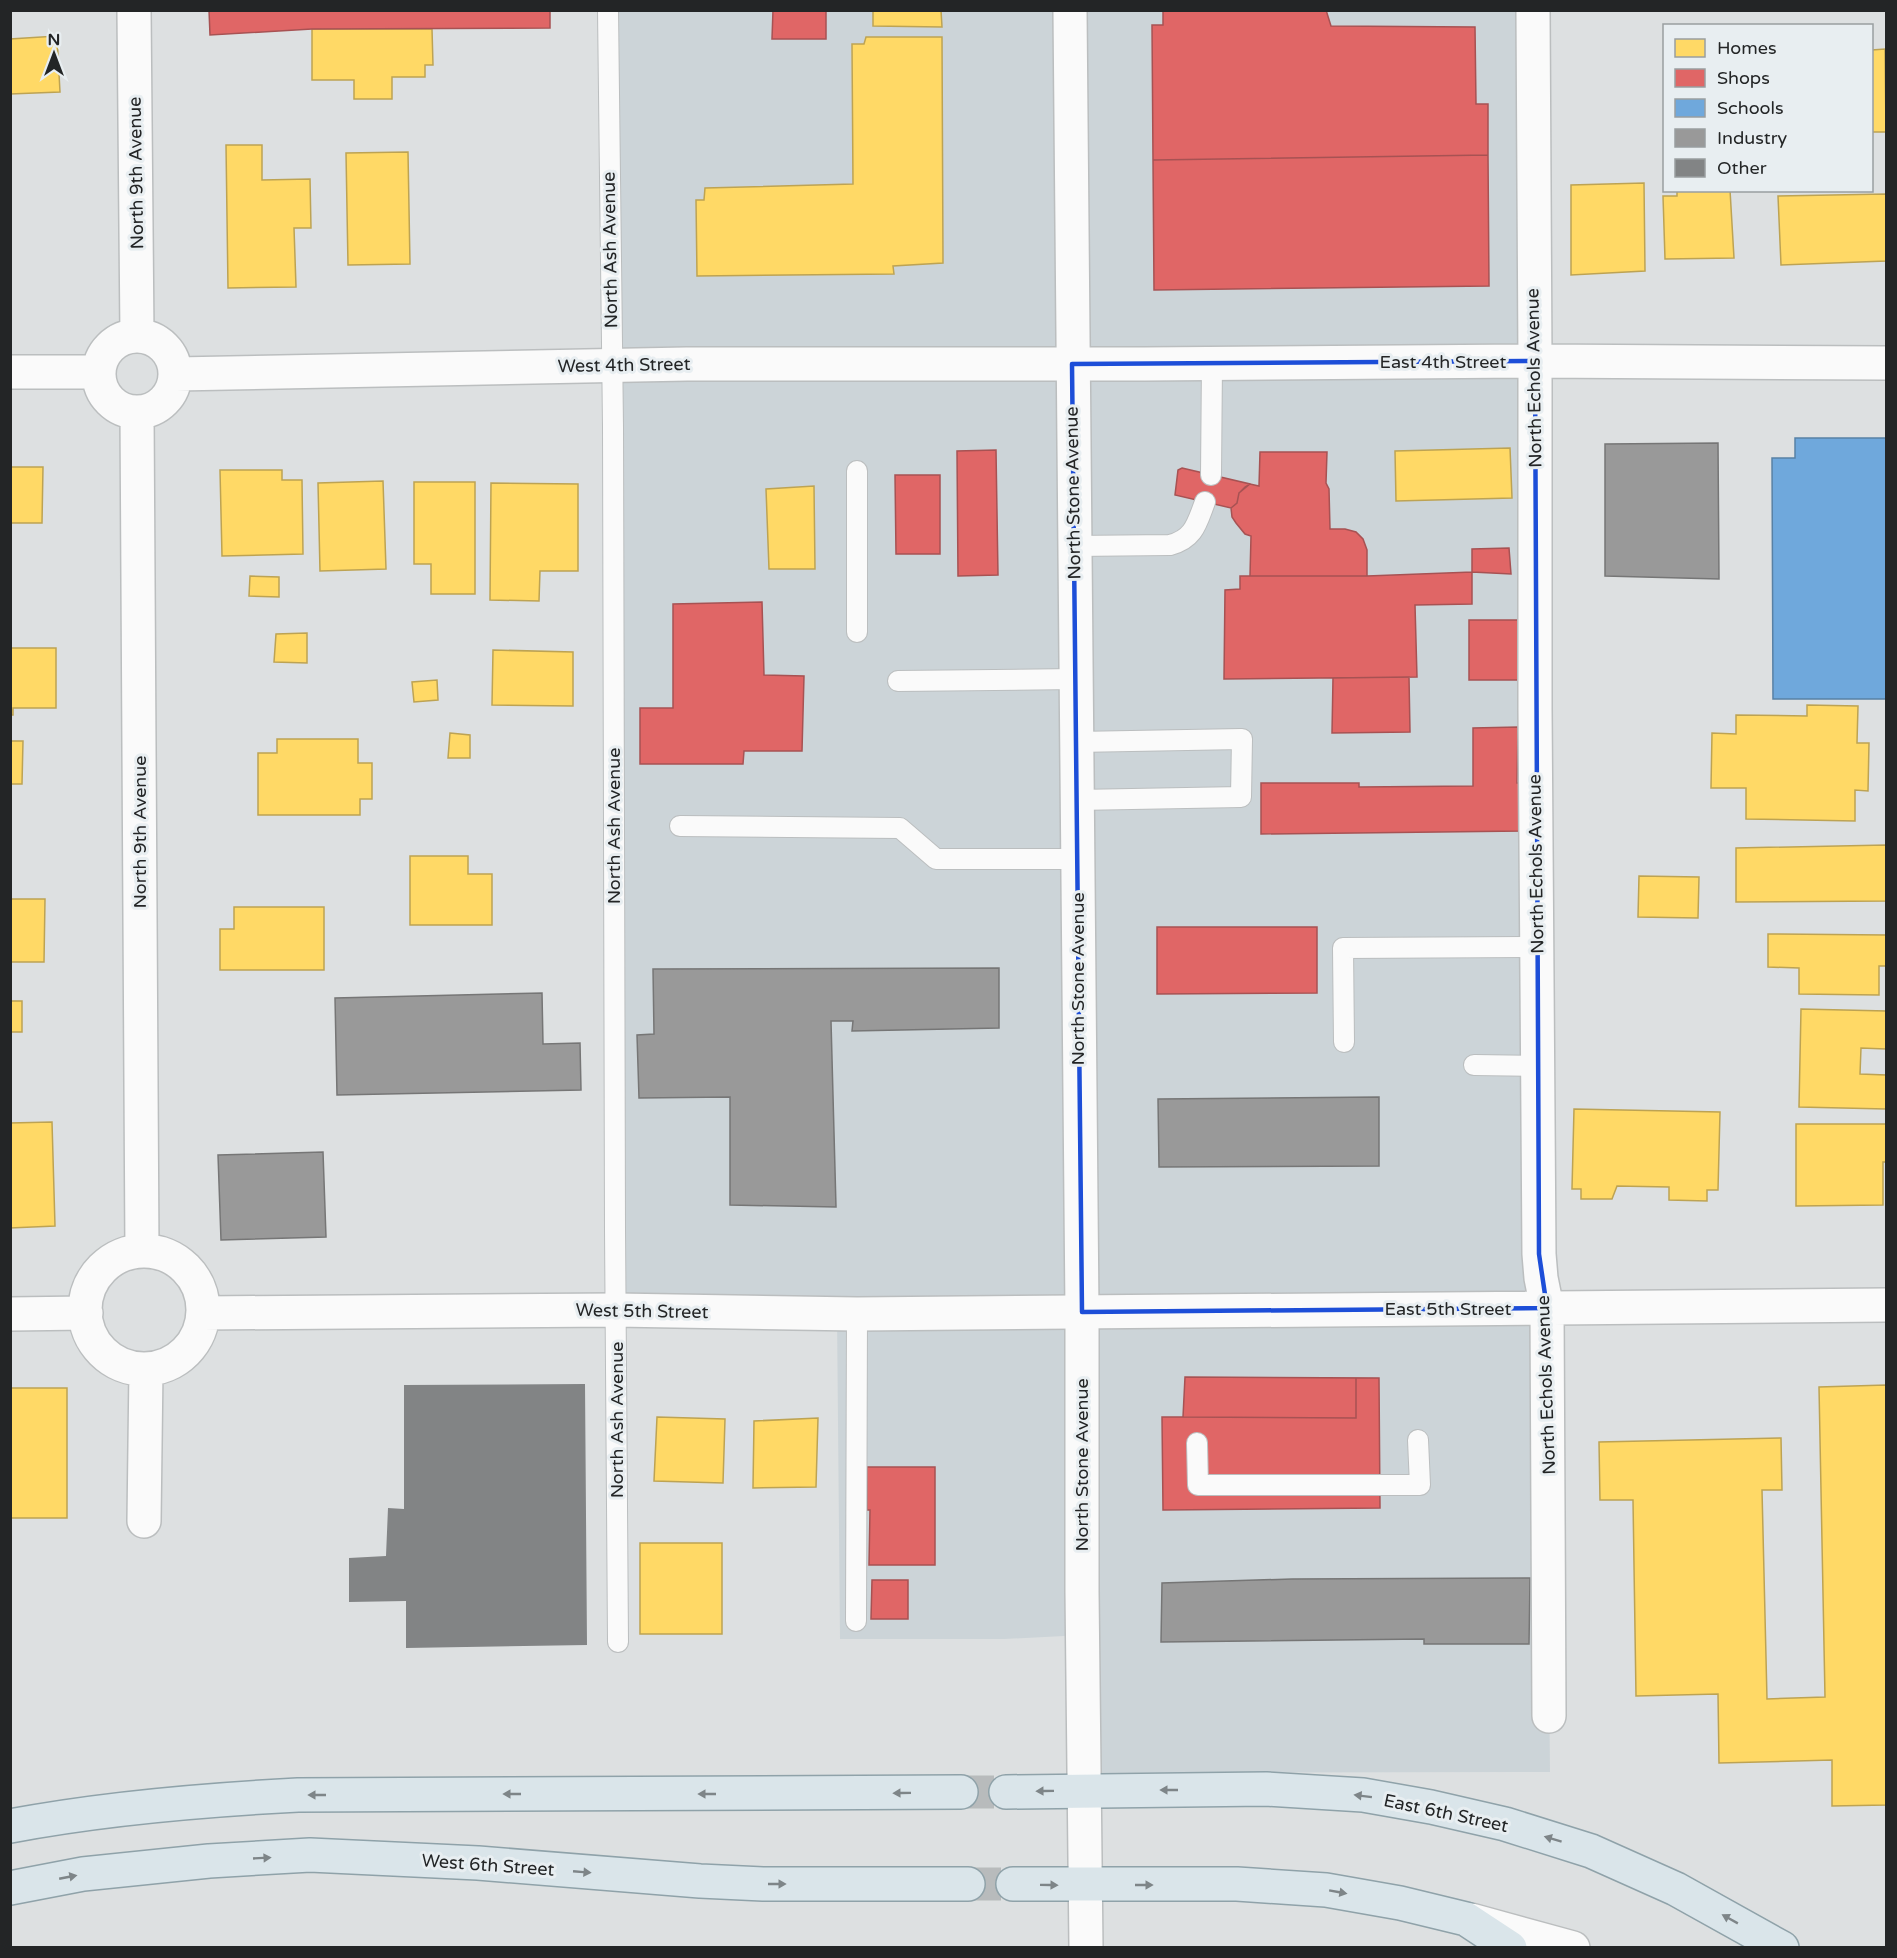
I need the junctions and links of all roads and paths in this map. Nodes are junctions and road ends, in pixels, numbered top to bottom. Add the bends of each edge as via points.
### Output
1 (134, 10) edge
2 (608, 10) edge
3 (1070, 10) edge
4 (1533, 10) edge
5 (137, 336) junction
6 (1535, 361) junction
7 (1212, 363) junction
8 (1887, 363) edge
9 (1072, 364) junction
10 (611, 365) junction
11 (10, 372) edge
12 (98, 372) junction
13 (176, 375) junction
14 (137, 412) junction
15 (857, 471) dead end
16 (1211, 475) dead end
17 (1205, 502) dead end
18 (1074, 546) junction
19 (857, 632) dead end
20 (1076, 679) junction
21 (898, 681) dead end
22 (1076, 742) junction
23 (1077, 800) junction
24 (680, 826) dead end
25 (1077, 859) junction
26 (1537, 947) junction
27 (1344, 1042) dead end
28 (1474, 1065) dead end
29 (1538, 1066) junction
30 (142, 1251) junction
31 (1887, 1305) edge
32 (1547, 1308) junction
33 (616, 1310) junction
34 (1082, 1312) junction
35 (86, 1313) junction
36 (202, 1313) junction
37 (10, 1314) edge
38 (857, 1314) junction
39 (146, 1369) junction
40 (1418, 1440) dead end
41 (1197, 1443) dead end
42 (144, 1521) dead end
43 (856, 1622) dead end
44 (618, 1642) dead end
45 (1549, 1716) dead end
46 (1084, 1791) junction
47 (960, 1792) tunnel mouth
48 (1006, 1792) tunnel mouth
49 (10, 1826) edge
50 (968, 1884) tunnel mouth
51 (1014, 1884) tunnel mouth
52 (1085, 1885) junction
53 (10, 1888) edge
54 (1466, 1919) junction
55 (1086, 1947) edge
56 (1510, 1947) edge
57 (1573, 1947) edge
58 (1782, 1947) edge

1 - 5 street, North 9th Avenue
2 - 10 lane, North Ash Avenue
3 - 9 street, North Stone Avenue
4 - 6 street, North Echols Avenue
5 - 12 street via 126,337 107,350
5 - 13 street via 165,347 175,364
6 - 7 street, East 4th Street
6 - 8 street, East 4th Street
6 - 26 street, North Echols Avenue
7 - 9 street, East 4th Street
7 - 16 lane
9 - 10 street, West 4th Street
9 - 18 street, North Stone Avenue
10 - 13 street, West 4th Street
10 - 33 lane, North Ash Avenue
11 - 12 street
12 - 14 street via 109,400 126,411
13 - 14 street via 175,385 164,402
14 - 30 street, North 9th Avenue
15 - 19 lane
17 - 18 lane via 1196,528 1182,542
18 - 20 street, North Stone Avenue
20 - 21 lane
20 - 22 street, North Stone Avenue
22 - 23 street, North Stone Avenue
22 - 23 lane via 1242,739 1240,797
23 - 25 street, North Stone Avenue
24 - 25 lane via 900,828 936,859
25 - 34 street, North Stone Avenue
26 - 27 lane via 1343,948
26 - 29 street, North Echols Avenue
28 - 29 lane
29 - 32 street, North Echols Avenue via 1539,1254
30 - 35 street via 105,1266 92,1282 85,1301
30 - 36 street via 164,1255 183,1265 195,1281
31 - 32 street, East 5th Street
32 - 34 street, East 5th Street
32 - 45 street, North Echols Avenue
33 - 36 street, West 5th Street
33 - 38 street, West 5th Street
33 - 44 lane, North Ash Avenue
34 - 38 street, West 5th Street
34 - 46 street, North Stone Avenue
35 - 37 street
35 - 39 street via 94,1342 108,1357 126,1366
36 - 39 street via 196,1339 184,1354 166,1365
38 - 43 lane
39 - 42 street
40 - 41 lane via 1420,1485 1198,1485
46 -> 48 main road
46 - 52 street, North Stone Avenue
58 -> 46 main road, East 6th Street via 1676,1889 1591,1851 1505,1824 1431,1807 1363,1796 1266,1789
47 -> 49 main road via 298,1795 196,1800 71,1814
53 -> 50 main road, West 6th Street via 83,1874 310,1855 478,1863 700,1881
51 -> 52 main road
52 -> 54 main road via 1237,1884 1326,1890
52 - 55 street, North Stone Avenue
54 - 56 main road
54 - 57 street

